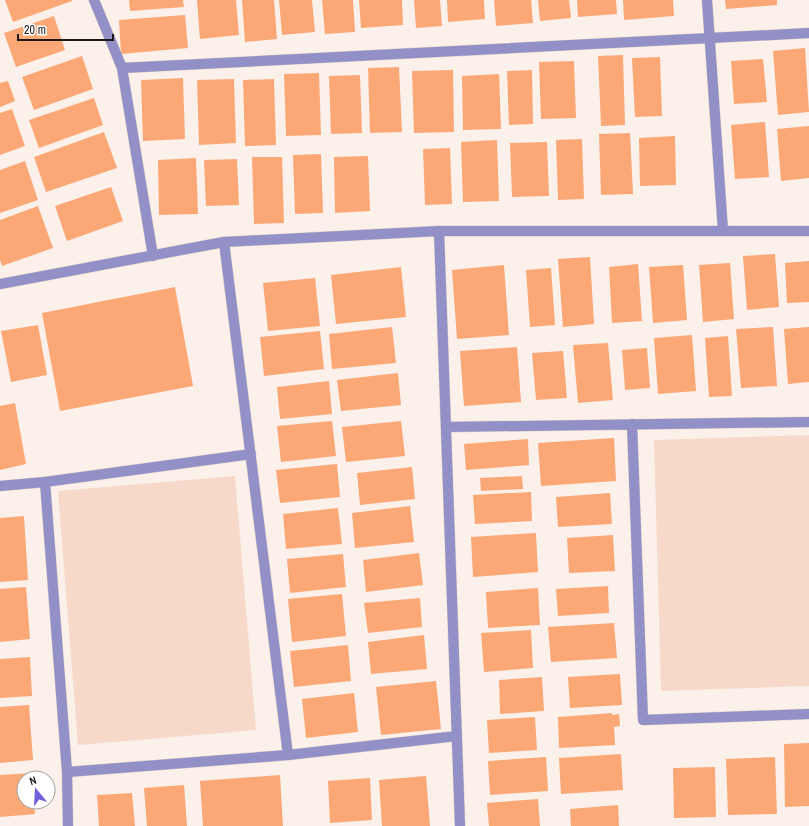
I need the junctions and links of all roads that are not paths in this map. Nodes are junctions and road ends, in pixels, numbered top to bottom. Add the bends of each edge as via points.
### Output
1 (94, 0) edge
2 (707, 0) edge
3 (809, 32) edge
4 (710, 38) junction
5 (122, 68) junction
6 (439, 231) junction
7 (723, 231) junction
8 (809, 231) edge
9 (224, 242) junction
10 (153, 256) junction
11 (0, 284) edge
12 (809, 422) edge
13 (632, 424) junction
14 (446, 427) junction
15 (251, 454) junction
16 (45, 482) junction
17 (0, 486) edge
18 (809, 714) edge
19 (457, 736) junction
20 (288, 755) junction
21 (67, 772) junction
22 (68, 826) edge
23 (460, 826) edge

1 - 5 street
2 - 4 street
3 - 4 street
4 - 5 street
4 - 7 street
5 - 10 street
6 - 7 street
6 - 9 street
6 - 14 street
7 - 8 street
9 - 10 street
9 - 15 street
10 - 11 street
12 - 13 street
13 - 14 street
13 - 18 street via 643,720
14 - 19 street
15 - 16 street
15 - 20 street
16 - 17 street
16 - 21 street
19 - 20 street
19 - 23 street
20 - 21 street
21 - 22 street

